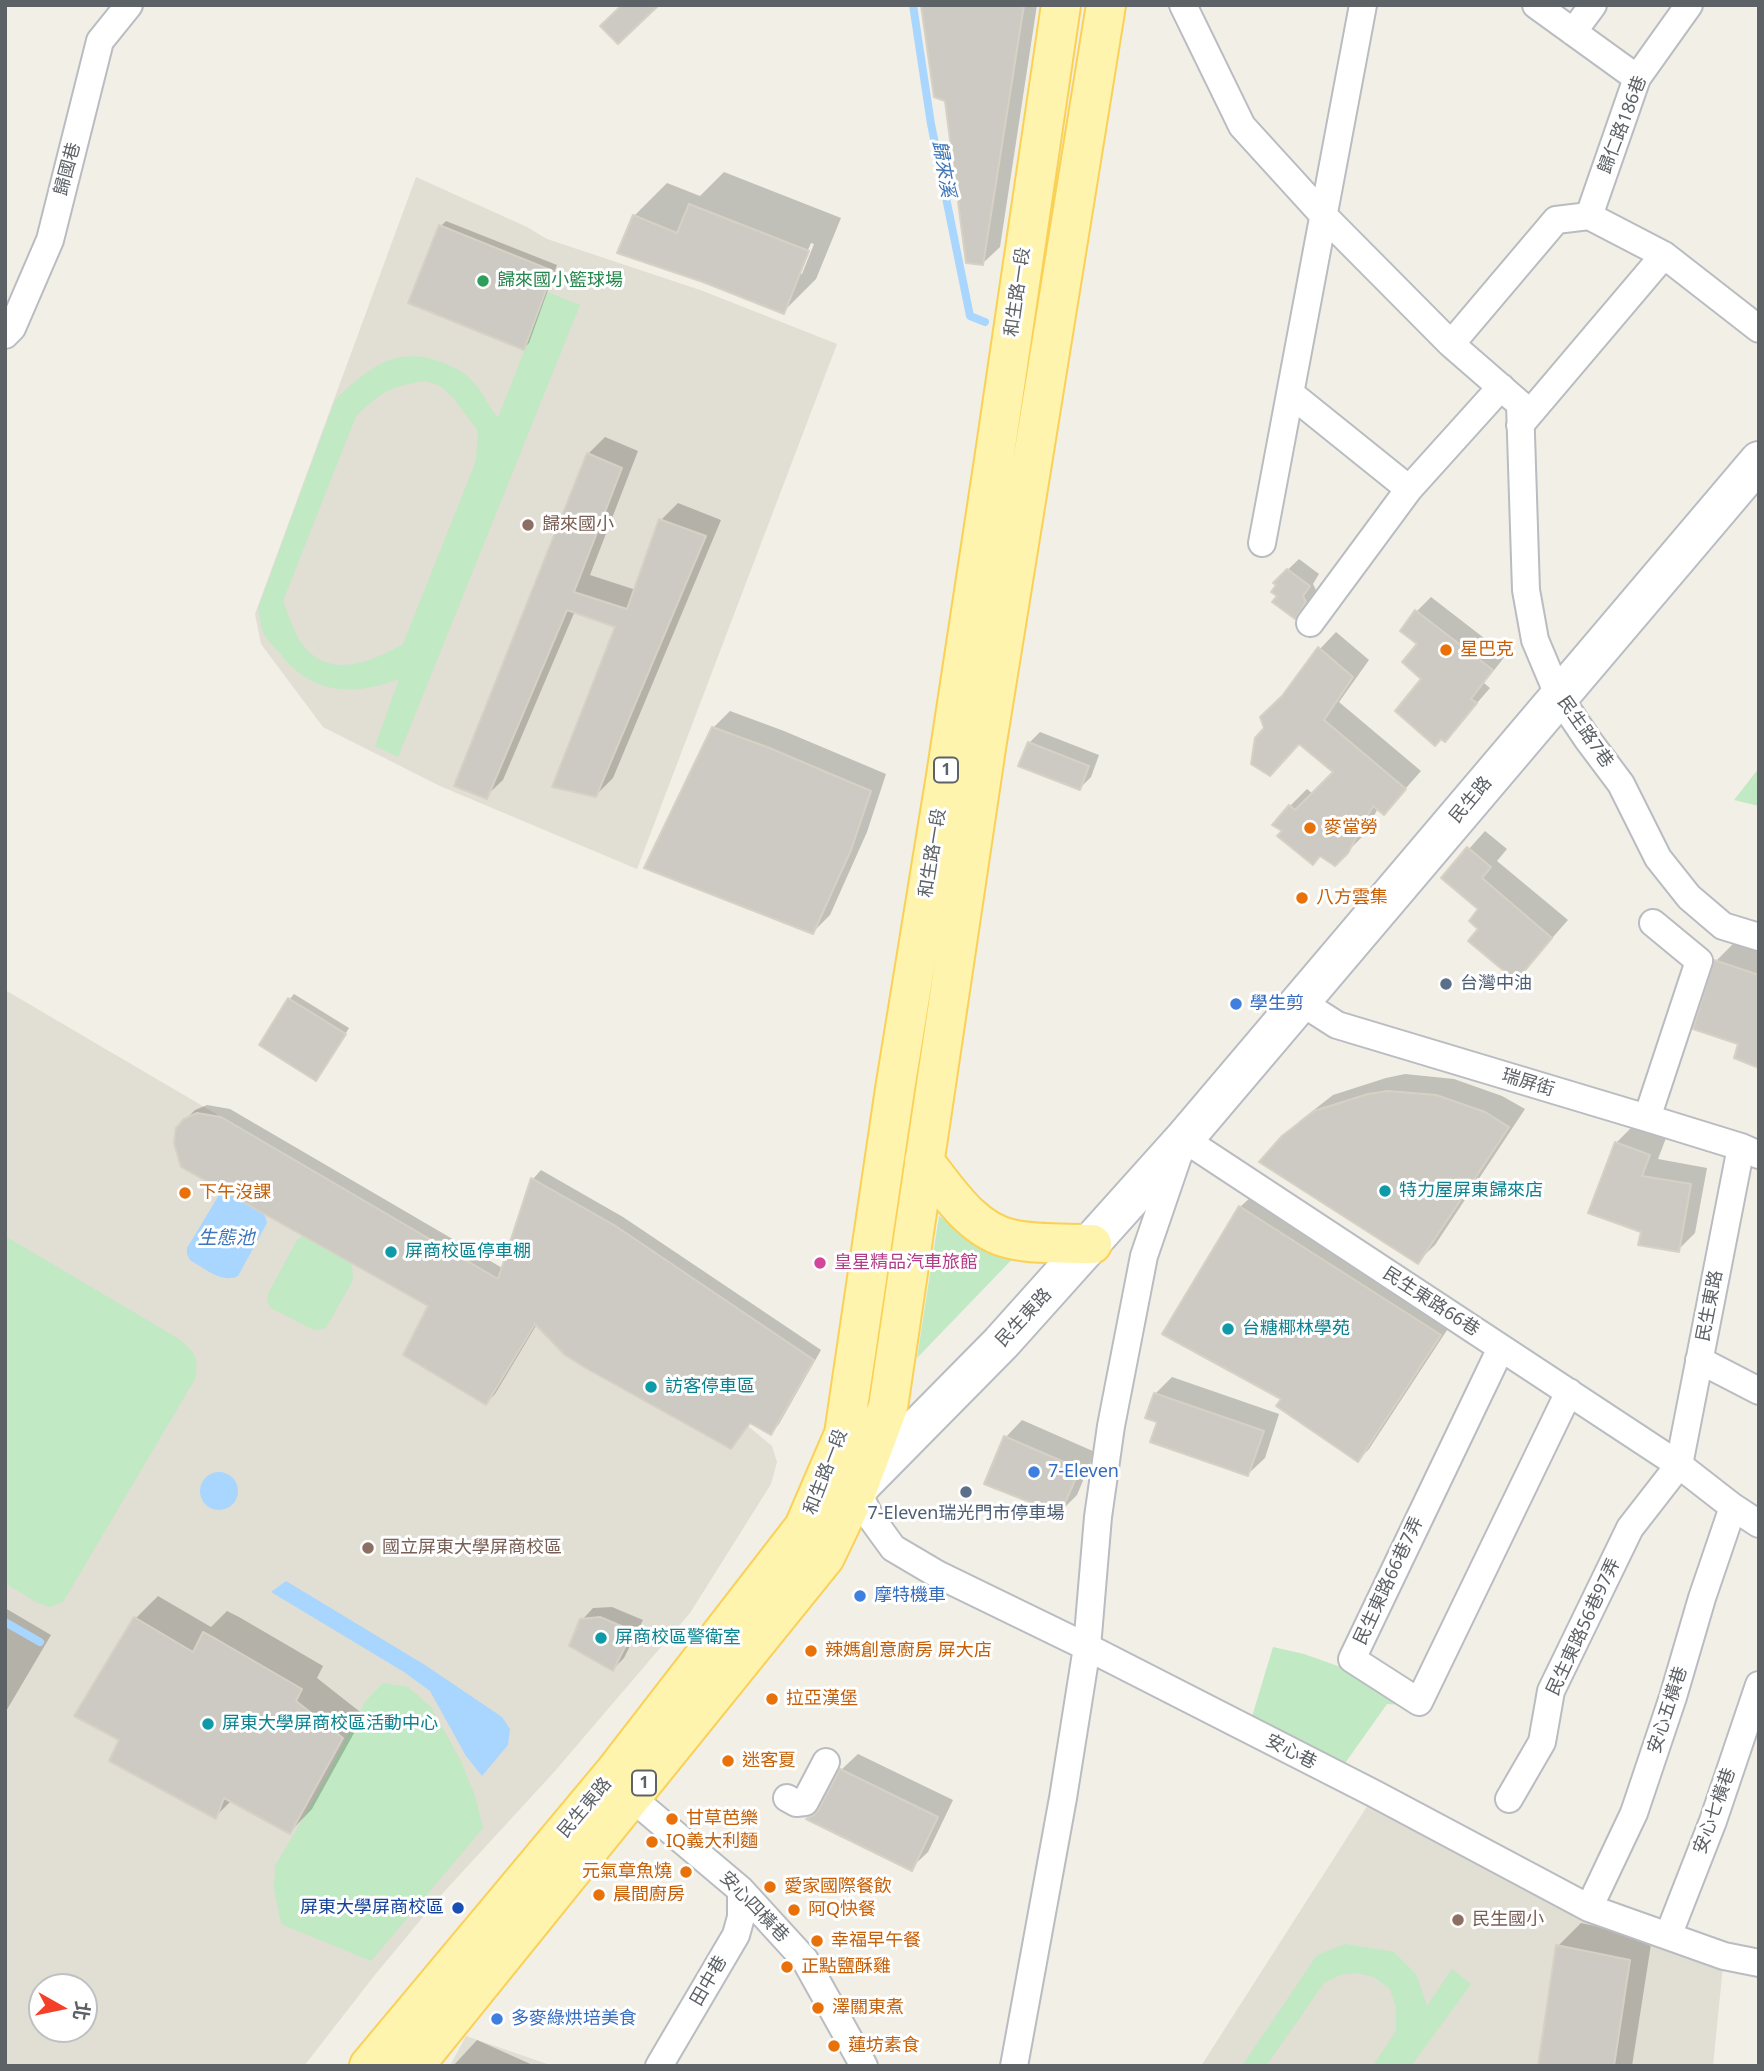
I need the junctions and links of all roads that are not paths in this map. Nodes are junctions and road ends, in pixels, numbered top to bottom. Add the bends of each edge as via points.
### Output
1 (129, 5) edge
2 (1061, 5) edge
3 (1106, 5) edge
4 (1183, 5) edge
5 (1363, 5) edge
6 (1536, 5) edge
7 (1593, 5) edge
8 (1689, 5) edge
9 (1573, 32) junction
10 (1637, 78) junction
11 (1324, 216) junction
12 (1590, 216) junction
13 (1664, 254) junction
14 (1759, 329) edge
15 (5, 335) edge
16 (1451, 344) junction
17 (1501, 387) junction
18 (1291, 394) junction
19 (1520, 425) junction
20 (1759, 461) edge
21 (1409, 489) junction
22 (1262, 543) dead end
23 (1310, 623) dead end
24 (1559, 697) junction
25 (1653, 923) dead end
26 (1759, 937) edge
27 (1301, 1002) junction
28 (1647, 1118) junction
29 (1184, 1139) junction
30 (1750, 1151) edge
31 (924, 1161) junction
32 (1092, 1244) junction
33 (1501, 1348) junction
34 (1699, 1360) junction
35 (1759, 1391) edge
36 (1569, 1392) junction
37 (1679, 1465) junction
38 (857, 1490) junction
39 (1733, 1507) junction
40 (1759, 1524) edge
41 (804, 1527) junction
42 (1087, 1647) junction
43 (1759, 1685) edge
44 (826, 1762) dead end
45 (622, 1786) junction
46 (787, 1798) dead end
47 (1509, 1799) dead end
48 (741, 1890) junction
49 (1589, 1908) junction
50 (1668, 1936) junction
51 (1759, 1963) edge
52 (369, 2066) edge
53 (414, 2066) edge
54 (659, 2066) edge
55 (864, 2066) edge
56 (1014, 2066) edge

1 - 15 street, 歸國巷 via 100,41 50,240
2 - 41 main road, 和生路一段 / 1 via 844,1434
3 - 31 main road, 和生路一段 / 1
4 - 11 street, 民生路7巷 via 1242,126
5 - 11 street
6 - 9 street
7 - 9 street
8 - 10 street, 歸仁路186巷
9 - 10 street
10 - 12 street, 歸仁路186巷
11 - 16 street, 民生路7巷
11 - 18 street
12 - 13 street
12 - 16 street via 1556,220
13 - 14 street
13 - 19 street
16 - 17 street, 民生路7巷
17 - 19 street, 民生路7巷 via 1520,404
17 - 21 street
18 - 21 street
18 - 22 street
19 - 24 street, 民生路7巷 via 1526,590 1535,640
20 - 24 street, 民生路
21 - 23 street
24 - 26 street, 民生路7巷 via 1621,784 1658,858 1689,897 1723,926
24 - 27 street, 民生路
25 - 28 street via 1699,961
27 - 28 street, 瑞屏街 via 1337,1025
27 - 29 street, 民生路
28 - 30 street, 瑞屏街
29 - 32 street, 民生東路
29 - 33 street, 民生東路66巷
29 - 42 street via 1144,1256 1111,1426
30 - 34 street, 民生東路
31 - 32 main road via 964,1210 990,1231 1010,1239
31 - 38 main road, 和生路一段 / 1 via 888,1407
32 - 38 street, 民生東路
33 - 36 street, 民生東路66巷
33 - 36 street, 民生東路66巷7弄 via 1352,1660 1419,1702
34 - 35 street
34 - 37 street, 民生東路
36 - 37 street, 民生東路66巷
37 - 39 street
37 - 47 street, 民生東路56巷97弄 via 1630,1528 1551,1691 1542,1742
38 - 41 street, 民生東路
38 - 42 street, 安心巷 via 893,1548
38 - 45 main road, 民生東路 / 1 via 825,1557
39 - 40 street
39 - 49 street, 安心五橫巷 via 1634,1813
41 - 45 main road, 民生東路 / 1
42 - 49 street, 安心巷
42 - 56 street
43 - 50 street, 安心七橫巷
44 - 46 street via 805,1802
45 - 48 street, 安心四橫巷
45 - 52 main road, 民生東路 / 1
45 - 53 main road, 民生東路 / 1
48 - 54 street, 田中巷 via 736,1935
48 - 55 street, 安心四橫巷 via 805,1960
49 - 50 street, 安心巷
50 - 51 street, 安心巷

